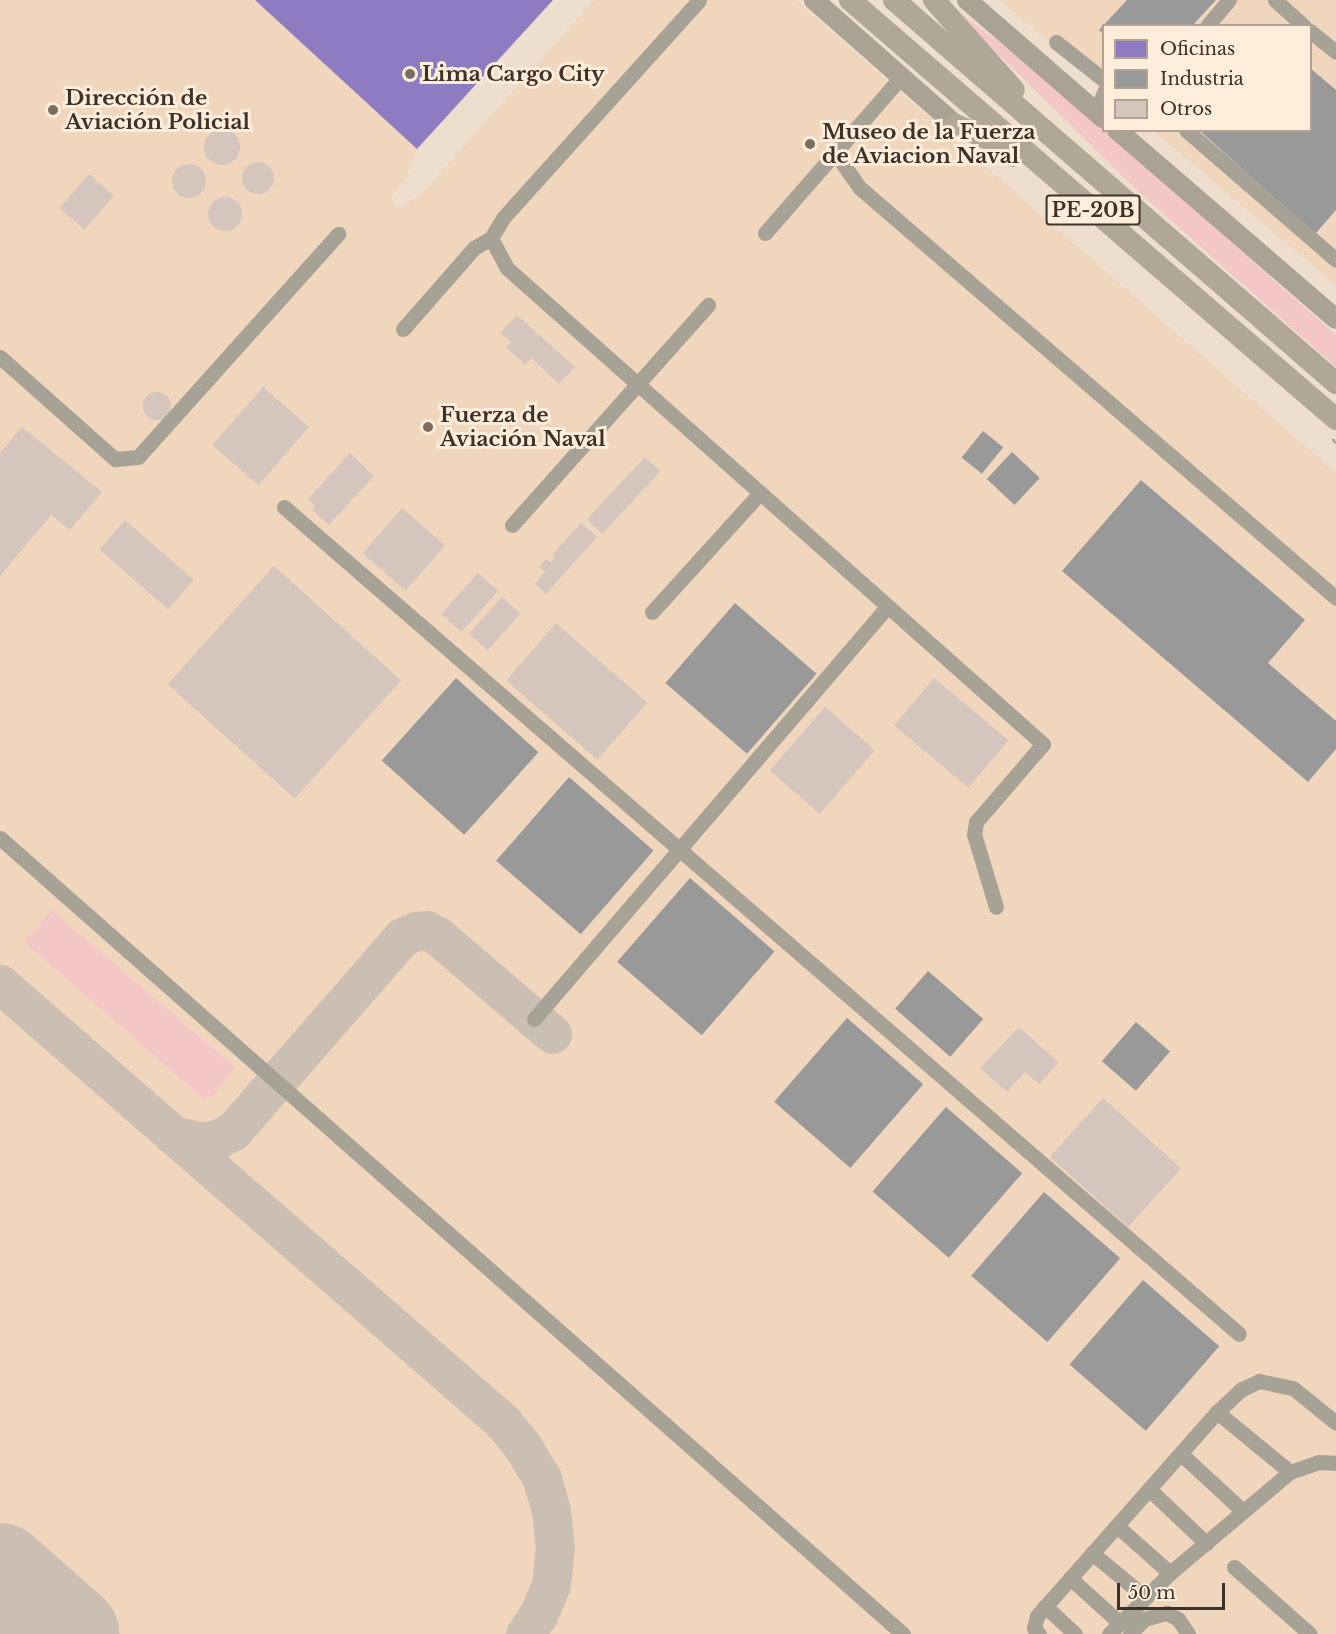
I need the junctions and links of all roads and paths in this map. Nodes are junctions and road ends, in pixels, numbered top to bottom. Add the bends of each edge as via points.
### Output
1 (699, 0) edge
2 (814, 0) edge
3 (850, 0) edge
4 (894, 0) edge
5 (934, 0) edge
6 (967, 0) edge
7 (1229, 0) edge
8 (1275, 0) edge
9 (1209, 24) edge
10 (1302, 24) edge
11 (1312, 32) edge
12 (1056, 42) dead end
13 (1336, 52) edge
14 (901, 77) junction
15 (1102, 78) edge
16 (1100, 115) edge
17 (956, 125) joint
18 (1119, 132) edge
19 (1188, 132) edge
20 (1062, 146) junction
21 (839, 148) junction
22 (1101, 217) junction
23 (765, 233) dead end
24 (338, 234) dead end
25 (491, 238) junction
26 (1336, 260) edge
27 (708, 305) dead end
28 (1336, 319) edge
29 (403, 329) dead end
30 (0, 357) edge
31 (1336, 383) edge
32 (635, 384) junction
33 (1336, 419) edge
34 (759, 494) junction
35 (284, 507) dead end
36 (512, 525) dead end
37 (1336, 598) edge
38 (886, 607) junction
39 (652, 612) dead end
40 (0, 837) edge
41 (678, 850) junction
42 (996, 907) dead end
43 (534, 1019) dead end
44 (1239, 1334) dead end
45 (1217, 1412) junction
46 (1336, 1423) edge
47 (1181, 1454) junction
48 (1336, 1463) edge
49 (1290, 1472) junction
50 (1149, 1489) junction
51 (1243, 1511) junction
52 (1117, 1526) junction
53 (1206, 1543) junction
54 (1092, 1553) junction
55 (1234, 1567) dead end
56 (1170, 1573) junction
57 (1070, 1578) junction
58 (1144, 1596) junction
59 (1045, 1606) junction
60 (1125, 1628) edge
61 (903, 1634) edge
62 (1039, 1634) edge
63 (1075, 1634) edge
64 (1108, 1634) edge
65 (1188, 1634) edge
66 (1311, 1634) edge

1 - 25 lane via 503,218
2 - 14 main road
3 - 22 highway, PE-20B
4 - 20 highway, PE-20B
5 - 20 highway
6 - 16 main road
7 - 9 lane
8 - 10 lane
11 - 13 lane
12 - 15 lane
14 - 17 main road
14 - 21 lane
17 - 22 highway via 995,142 1073,207
18 - 28 main road
19 - 26 lane
20 - 31 highway, PE-20B
21 - 23 lane
21 - 37 lane via 843,164 860,188
22 - 33 highway, PE-20B
24 - 30 lane via 138,457 115,459
25 - 29 lane via 474,248
25 - 32 lane via 507,268
27 - 32 lane
32 - 34 lane
32 - 36 lane
34 - 38 lane
34 - 39 lane
35 - 41 lane
38 - 41 lane
38 - 42 lane via 1043,744 976,822 974,834
40 - 61 lane
41 - 43 lane
41 - 44 lane
45 - 46 lane via 1242,1389 1258,1381 1272,1382 1293,1388
45 - 47 lane
45 - 49 lane
47 - 50 lane
47 - 51 lane
48 - 49 lane via 1319,1462
49 - 51 lane
50 - 52 lane
50 - 53 lane
51 - 53 lane
52 - 54 lane
52 - 56 lane
53 - 56 lane
54 - 57 lane
54 - 58 lane
55 - 66 lane
56 - 58 lane
57 - 59 lane
57 - 60 lane
58 - 60 lane
59 - 62 lane via 1034,1622
59 - 63 lane
60 - 64 lane
60 - 65 lane via 1167,1613 1178,1619

